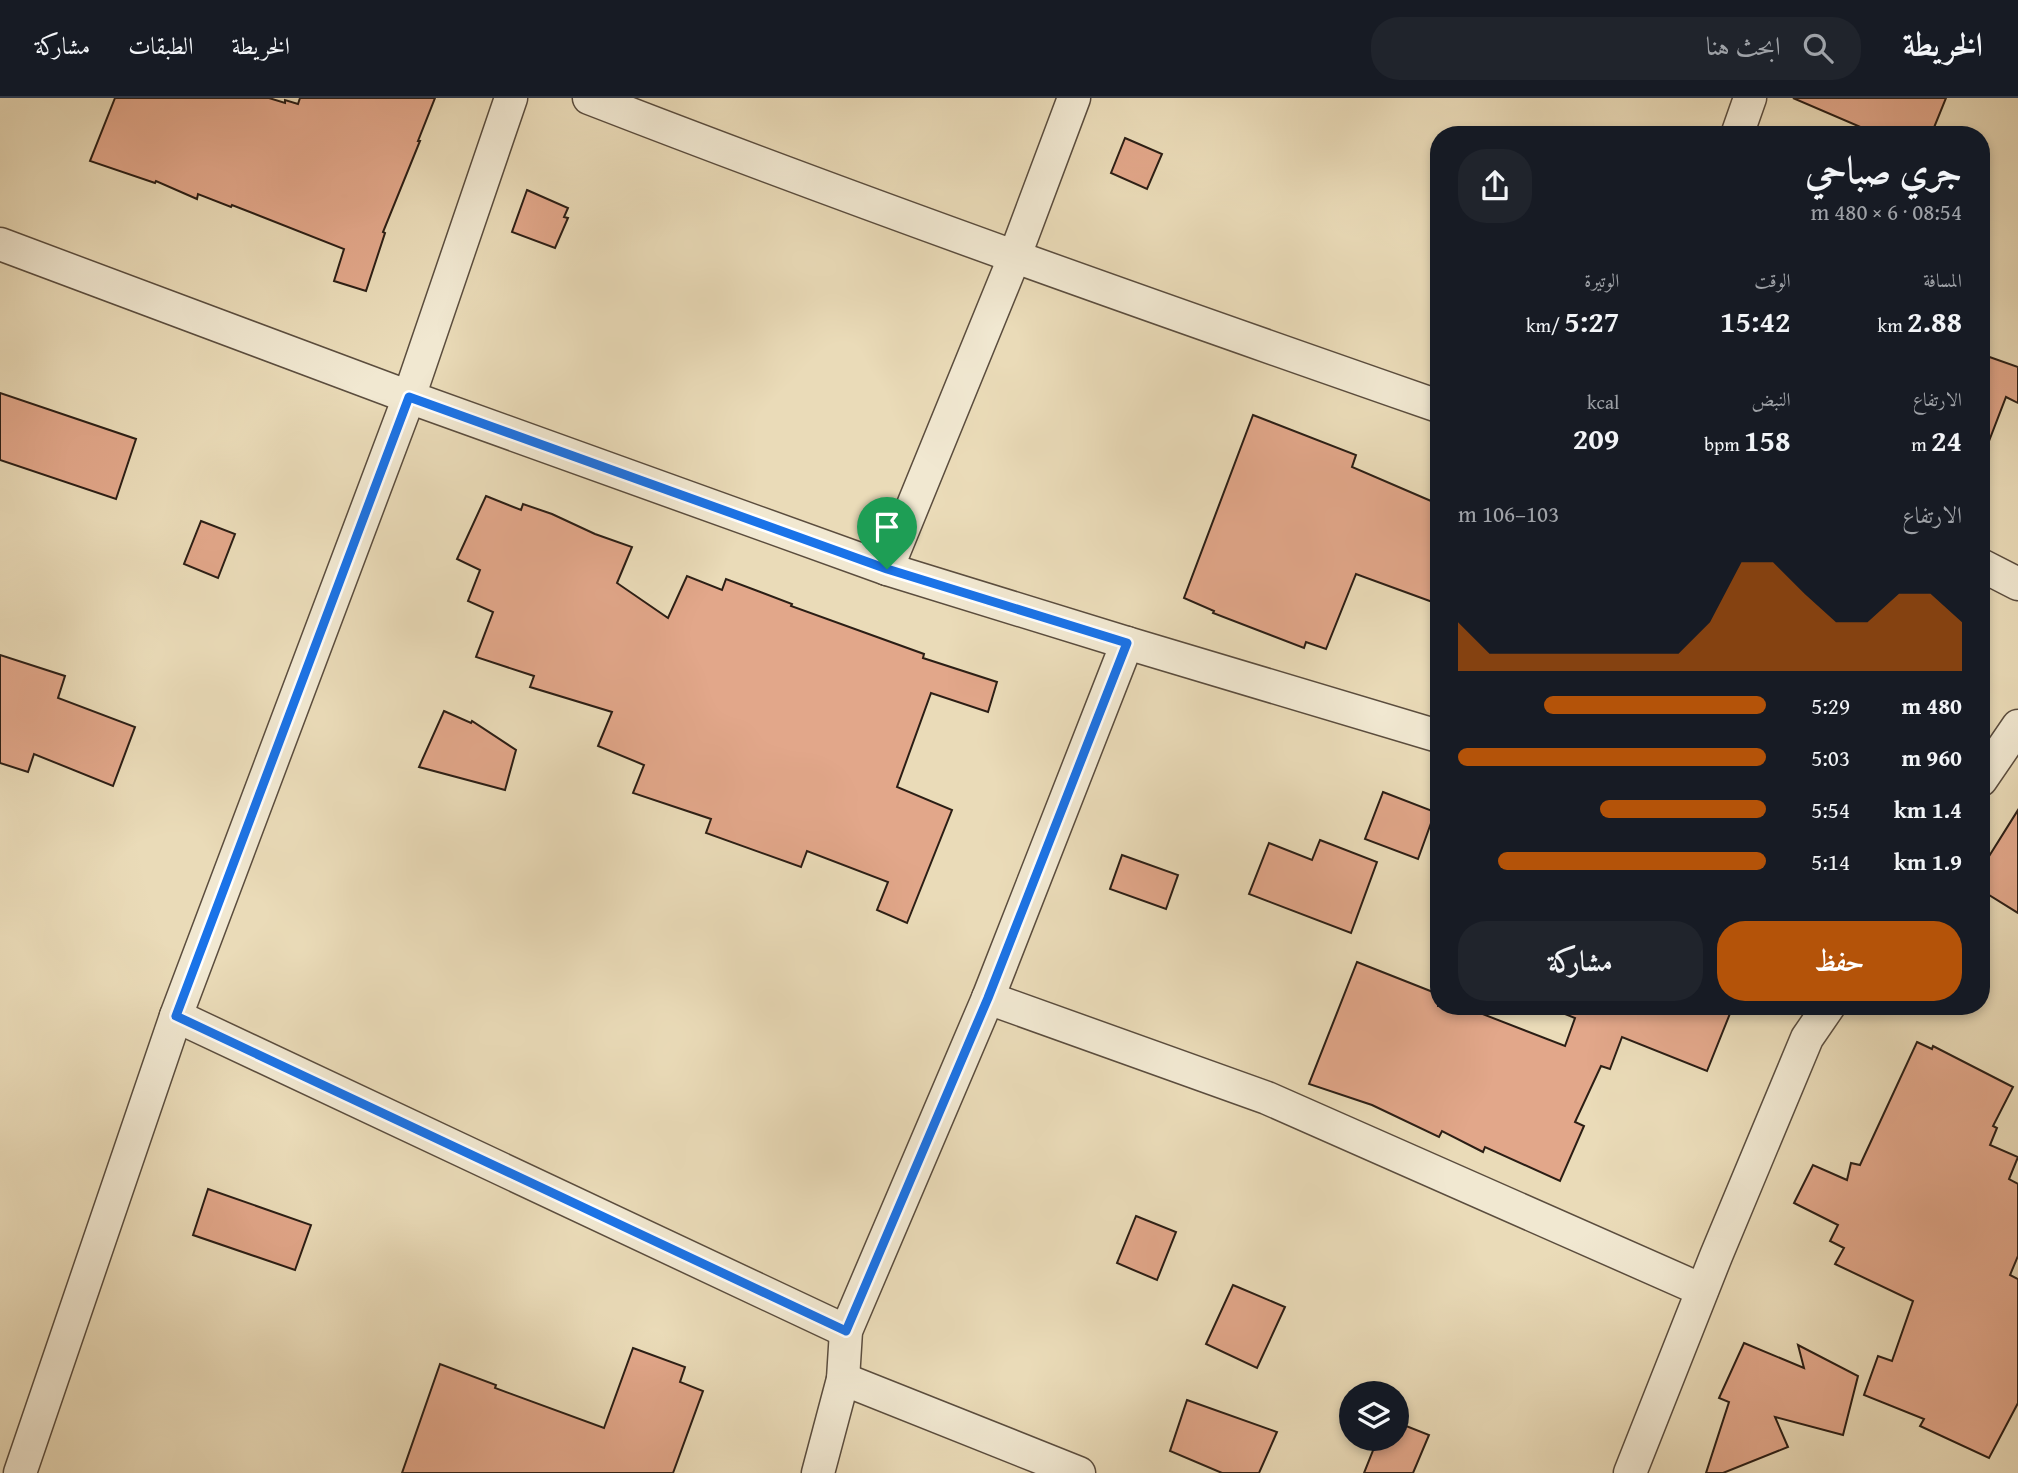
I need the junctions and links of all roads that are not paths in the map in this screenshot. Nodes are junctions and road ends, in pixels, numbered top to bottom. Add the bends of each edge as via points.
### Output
1 (511, 98) edge
2 (589, 98) edge
3 (1074, 98) edge
4 (1750, 98) edge
5 (1740, 126) edge
6 (0, 244) edge
7 (1014, 258) junction
8 (409, 397) junction
9 (1430, 403) edge
10 (887, 569) junction
11 (1990, 570) edge
12 (2018, 584) edge
13 (1127, 643) junction
14 (2018, 726) edge
15 (1430, 734) edge
16 (1990, 767) edge
17 (988, 998) junction
18 (1823, 1015) edge
19 (176, 1016) junction
20 (1702, 1290) junction
21 (846, 1331) junction
22 (843, 1379) junction
23 (20, 1473) edge
24 (818, 1473) edge
25 (1079, 1473) edge
26 (1630, 1473) edge

1 - 8 street
2 - 7 street
3 - 7 street
4 - 5 street
6 - 8 street
7 - 9 street
7 - 10 street
8 - 10 street
8 - 19 street
10 - 13 street
11 - 12 street
13 - 15 street
13 - 17 street
14 - 16 street
17 - 20 street via 1267,1098
17 - 21 street
18 - 20 street via 1807,1038
19 - 21 street
19 - 23 street
20 - 26 street
21 - 22 street
22 - 24 street
22 - 25 street

